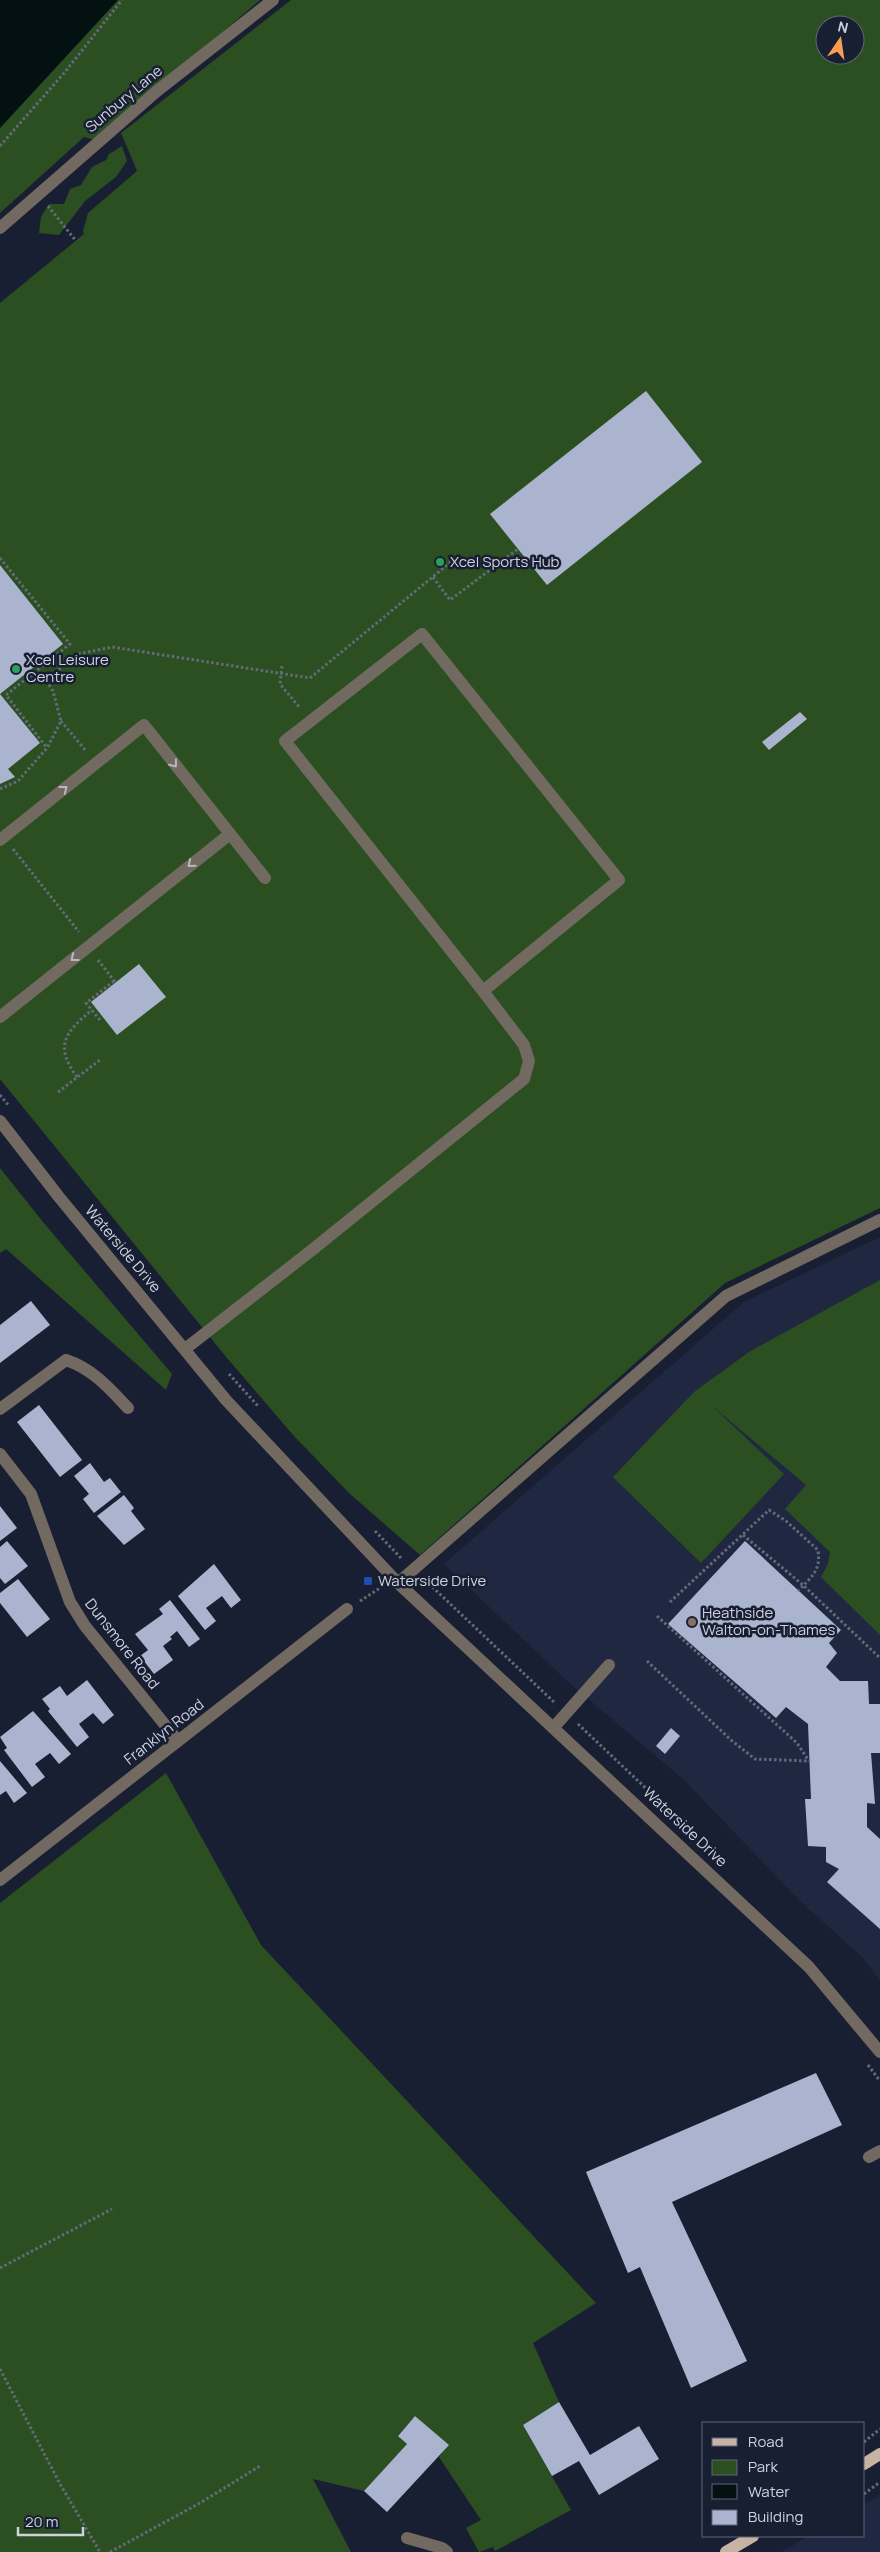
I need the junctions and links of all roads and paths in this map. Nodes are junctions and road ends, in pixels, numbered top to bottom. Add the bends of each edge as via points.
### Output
1 (122, 0) edge
2 (273, 0) edge
3 (0, 146) edge
4 (50, 208) dead end
5 (0, 228) edge
6 (76, 241) dead end
7 (518, 549) dead end
8 (0, 558) edge
9 (452, 561) dead end
10 (433, 577) junction
11 (282, 666) dead end
12 (39, 669) junction
13 (281, 674) junction
14 (47, 679) junction
15 (61, 721) junction
16 (312, 721) junction
17 (47, 748) junction
18 (96, 765) junction
19 (0, 789) edge
20 (230, 834) junction
21 (2, 839) edge
22 (266, 878) dead end
23 (88, 947) junction
24 (483, 991) junction
25 (92, 1010) junction
26 (0, 1016) edge
27 (100, 1020) dead end
28 (100, 1060) dead end
29 (77, 1077) junction
30 (58, 1092) dead end
31 (0, 1121) edge
32 (880, 1220) edge
33 (185, 1349) junction
34 (128, 1408) dead end
35 (0, 1409) edge
36 (0, 1454) edge
37 (743, 1535) junction
38 (398, 1582) junction
39 (803, 1585) junction
40 (383, 1586) dead end
41 (798, 1591) dead end
42 (670, 1602) dead end
43 (347, 1609) joint
44 (657, 1616) dead end
45 (880, 1658) edge
46 (647, 1661) dead end
47 (609, 1665) dead end
48 (554, 1727) junction
49 (178, 1741) junction
50 (0, 1880) edge
51 (880, 2052) edge
52 (112, 2209) dead end
53 (0, 2268) edge
54 (0, 2369) edge
55 (880, 2429) edge
56 (865, 2441) edge
57 (880, 2454) edge
58 (865, 2463) edge
59 (260, 2466) dead end
60 (880, 2482) edge
61 (865, 2493) edge
62 (751, 2537) edge
63 (406, 2538) dead end
64 (100, 2552) edge
65 (110, 2552) edge
66 (447, 2552) edge
67 (726, 2552) edge

1 - 3 path
2 - 5 street, Sunbury Lane via 157,91
4 - 6 path
7 - 10 path via 450,600
8 - 12 path via 70,644
9 - 10 path
10 - 13 path via 310,678
11 - 13 path
12 - 14 path
12 - 17 path via 6,695
13 - 14 path via 112,647 78,654
13 - 16 path via 280,684
14 - 15 path
15 - 17 path
15 - 18 path
16 - 24 street via 285,741
16 - 24 street via 422,634 619,880
17 - 19 path via 18,781
18 -> 20 street via 144,725
21 -> 18 street
20 - 22 street
20 -> 23 street
21 - 23 path
23 - 25 path via 115,982 86,1003
23 -> 26 street
24 - 33 street via 527,1053 528,1070 524,1079
25 - 27 path
25 - 29 path via 66,1039 65,1056
28 - 29 path
29 - 30 path
31 - 33 street, Waterside Drive
32 - 38 street via 726,1296
33 - 38 street, Waterside Drive via 226,1400
34 - 35 street via 98,1376 80,1364 66,1360
36 - 49 street, Dunsmore Road via 31,1494 70,1602 85,1626
37 - 39 path
37 - 39 path via 769,1510 786,1521 818,1550 820,1562 817,1570
37 - 42 path
38 - 48 street, Waterside Drive
39 - 41 path
39 - 45 path
40 - 43 path
43 - 49 street, Franklyn Road
44 - 46 path via 797,1743 809,1761 755,1759
47 - 48 street
48 - 51 street, Waterside Drive via 809,1967
49 - 50 street, Franklyn Road
52 - 53 path
54 - 64 path
55 - 56 path
57 - 58 main road
59 - 65 path
60 - 61 path
62 - 67 main road
63 - 66 street

